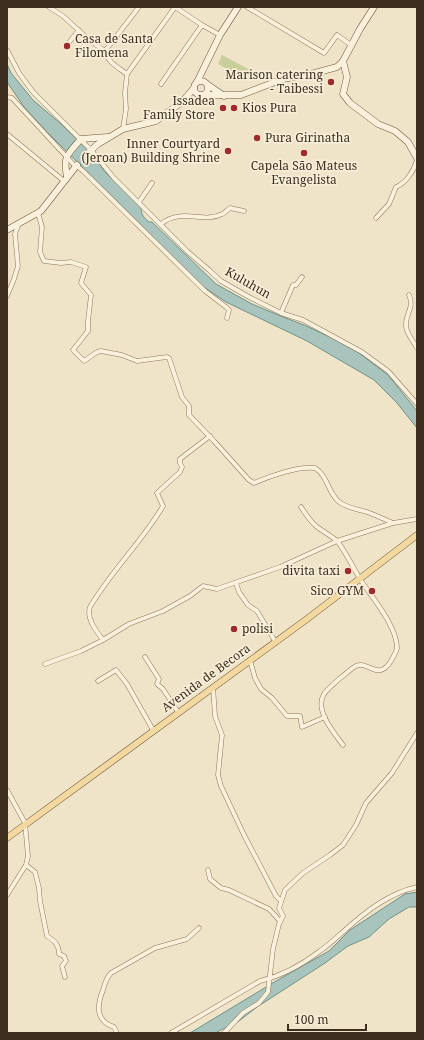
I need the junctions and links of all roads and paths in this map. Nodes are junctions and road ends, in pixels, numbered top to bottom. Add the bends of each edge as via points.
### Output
1 (49, 7) edge
2 (139, 7) edge
3 (175, 7) edge
4 (238, 7) edge
5 (247, 7) edge
6 (374, 7) edge
7 (202, 25) junction
8 (79, 30) junction
9 (220, 35) junction
10 (351, 45) junction
11 (66, 46) dead end
12 (7, 50) edge
13 (105, 51) junction
14 (343, 61) junction
15 (205, 69) junction
16 (127, 74) junction
17 (197, 82) junction
18 (161, 84) dead end
19 (207, 84) junction
20 (194, 88) junction
21 (200, 95) junction
22 (224, 96) junction
23 (7, 97) edge
24 (183, 101) junction
25 (123, 129) junction
26 (7, 134) edge
27 (110, 137) junction
28 (80, 140) junction
29 (90, 151) junction
30 (67, 155) junction
31 (417, 159) edge
32 (76, 166) junction
33 (66, 179) junction
34 (152, 183) dead end
35 (139, 202) junction
36 (244, 211) dead end
37 (38, 213) junction
38 (376, 218) dead end
39 (19, 223) junction
40 (161, 224) junction
41 (7, 230) edge
42 (302, 277) dead end
43 (409, 295) dead end
44 (7, 296) edge
45 (281, 313) junction
46 (227, 318) dead end
47 (417, 348) edge
48 (417, 404) edge
49 (210, 436) junction
50 (301, 507) dead end
51 (417, 520) edge
52 (393, 523) junction
53 (417, 535) edge
54 (337, 541) junction
55 (360, 578) junction
56 (236, 583) junction
57 (103, 640) junction
58 (275, 641) junction
59 (145, 657) dead end
60 (250, 660) junction
61 (45, 664) dead end
62 (98, 681) dead end
63 (213, 686) junction
64 (178, 712) junction
65 (325, 717) junction
66 (153, 730) junction
67 (417, 733) edge
68 (343, 745) dead end
69 (7, 790) edge
70 (25, 823) junction
71 (7, 838) edge
72 (26, 865) junction
73 (208, 870) dead end
74 (417, 887) edge
75 (7, 895) edge
76 (282, 902) junction
77 (280, 921) junction
78 (199, 928) dead end
79 (65, 977) dead end
80 (270, 978) junction
81 (117, 1033) edge
82 (171, 1033) edge
83 (224, 1033) edge

1 - 8 street
2 - 13 street
3 - 7 street
3 - 16 street
4 - 9 street
5 - 10 street via 324,53 337,35
6 - 10 street
7 - 9 street
7 - 18 street
8 - 11 street
8 - 13 street
9 - 15 street
10 - 14 street
12 - 28 street, Kuluhun via 33,92
13 - 16 street via 109,60
14 - 22 street via 333,69 283,79 241,95
14 - 31 street via 347,77 343,94 350,103 378,124 395,131 408,142
15 - 17 street
15 - 19 street
16 - 25 street
17 - 19 street via 202,80
17 - 20 street
19 - 21 street via 207,92
19 - 22 street
20 - 21 street
20 - 24 street
21 - 22 street
21 - 24 street
23 - 30 street via 12,98
24 - 25 street via 156,121
25 - 27 street
26 - 33 street
27 - 28 street
27 - 29 street
28 - 29 street, Kuluhun
28 - 30 street
29 - 35 street, Kuluhun
30 - 32 street
30 - 33 street
31 - 38 street via 414,168 401,185 396,187 389,204
32 - 33 street
32 - 46 street via 205,291 229,310
33 - 37 street
34 - 35 street
35 - 40 street, Kuluhun
36 - 40 street via 230,208 221,215 209,217 182,215 166,219
37 - 39 street
37 - 49 street via 42,227 40,252 44,261 71,262 86,267 81,283 91,294 88,331 73,350 84,361 101,351 137,361 169,358 182,397 189,406 189,414
39 - 41 street
39 - 44 street via 15,234 18,266
40 - 45 street, Kuluhun via 188,252 221,280
42 - 45 street via 293,285
43 - 47 street via 412,304 406,328
45 - 48 street, Kuluhun via 304,320 362,352 388,371
49 - 52 street via 250,482 273,475 316,468 340,502
49 - 57 street via 180,459 180,472 157,493 163,506 154,522 107,581 90,607 89,617
50 - 54 street via 314,525
51 - 52 street
52 - 54 street
53 - 55 main road, Avenida de Becora
54 - 55 street
54 - 56 street via 280,567
55 - 58 main road, Avenida de Becora
55 - 65 street via 386,615 397,648 388,666 379,671 364,665 357,666 332,685 324,695 321,706
56 - 57 street via 218,589 203,586 163,612 129,624
56 - 58 street via 239,592 248,605 257,611
57 - 61 street
58 - 60 main road, Avenida de Becora
59 - 64 street via 159,679 157,684
60 - 63 main road, Avenida de Becora
60 - 65 street via 261,689 287,716 300,716 302,727
62 - 66 street via 116,670 127,684
63 - 64 main road, Avenida de Becora
63 - 76 street via 215,716 222,735 218,775 221,786 250,848 276,896
64 - 66 main road, Avenida de Becora
65 - 68 street
66 - 70 main road, Avenida de Becora
67 - 76 street via 392,773 366,803 343,845 303,873 285,890
69 - 70 street
70 - 71 main road, Avenida de Becora
70 - 72 street via 28,856
72 - 75 street
72 - 79 street via 35,872 48,936 54,940 59,947 59,954 64,956 66,961 62,966
73 - 77 street via 210,879 220,888 269,909
74 - 80 street via 406,889 388,898 363,914 320,951 297,966
76 - 77 street via 279,908 283,916
77 - 80 street via 273,949
78 - 81 street via 187,939 155,948 107,977 99,999 99,1008 101,1019 114,1027
80 - 82 street via 244,989
80 - 83 street via 268,992 259,1003 244,1013

